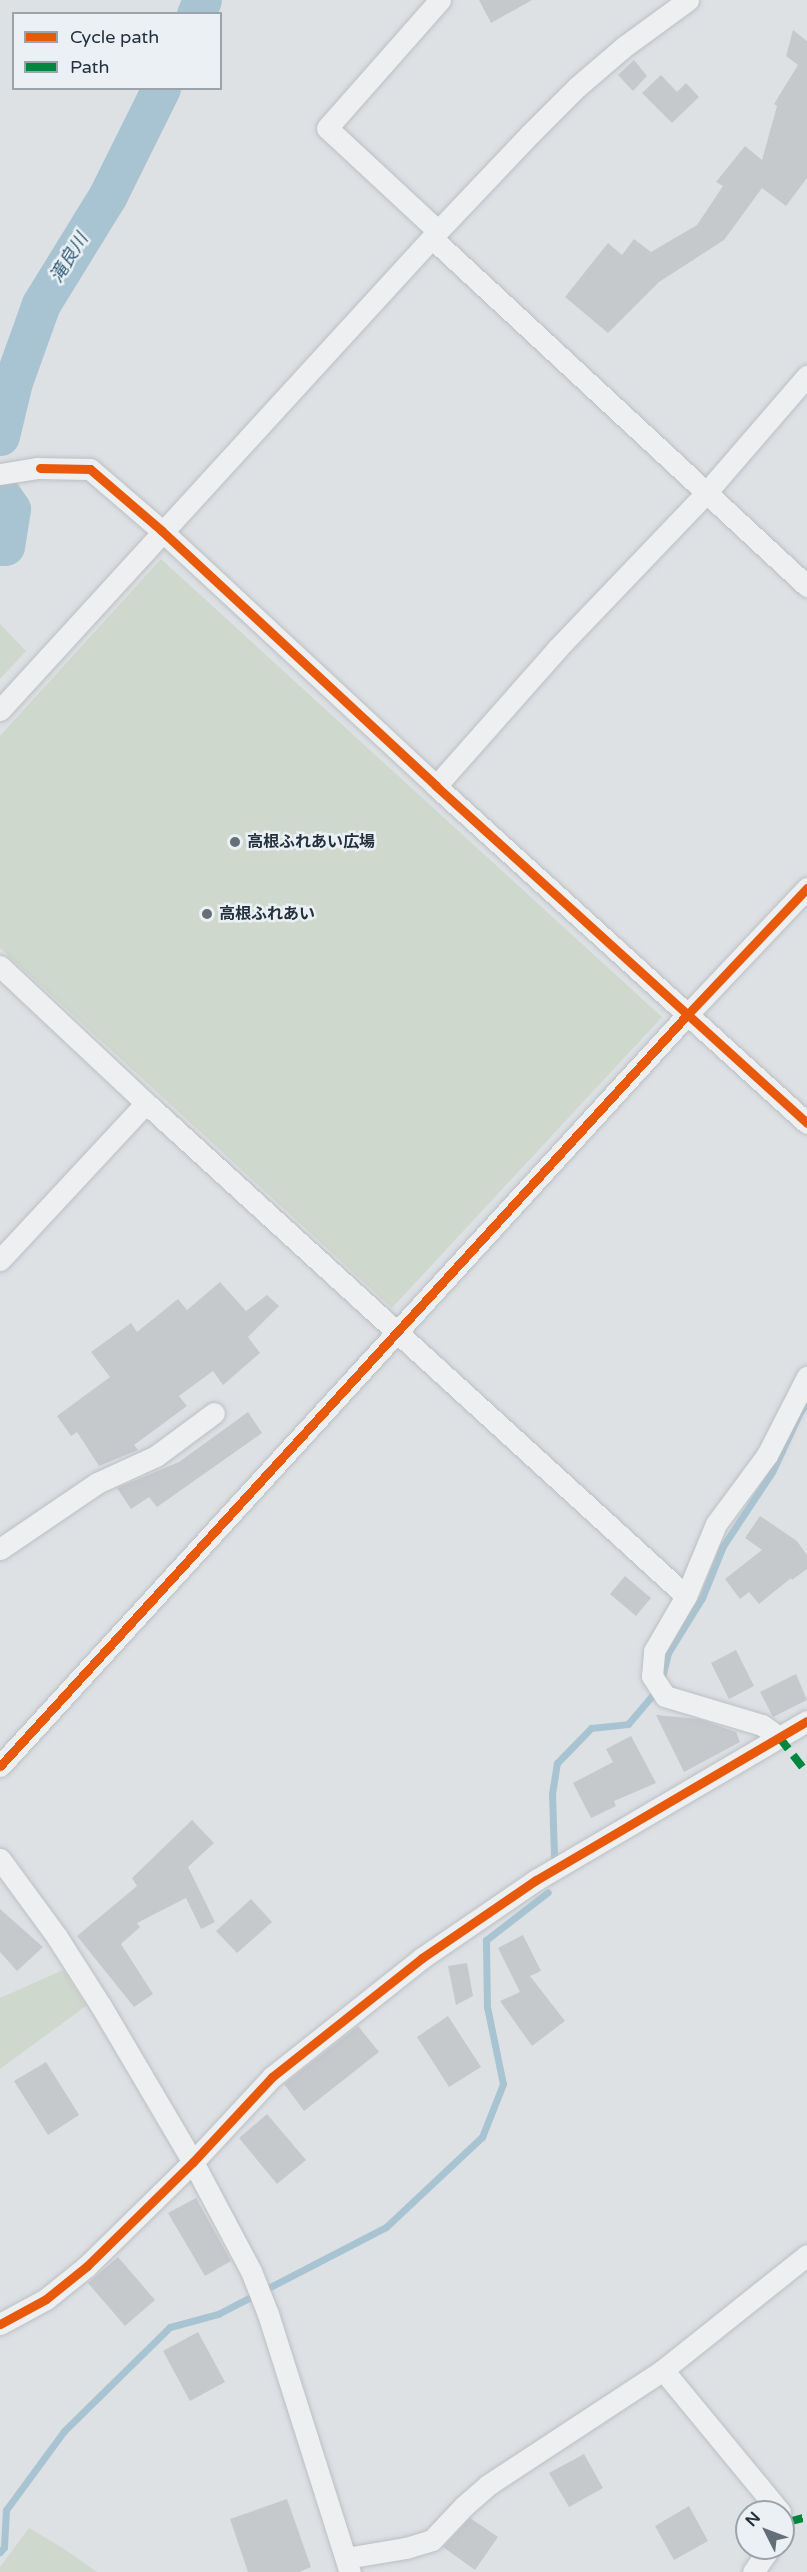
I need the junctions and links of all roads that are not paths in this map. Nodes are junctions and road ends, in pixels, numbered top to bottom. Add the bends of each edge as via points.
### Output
1 (440, 0) edge
2 (688, 0) edge
3 (435, 235) junction
4 (807, 376) edge
5 (0, 474) edge
6 (706, 493) junction
7 (162, 531) junction
8 (807, 586) edge
9 (0, 710) edge
10 (436, 786) junction
11 (807, 888) edge
12 (0, 966) edge
13 (687, 1015) junction
14 (146, 1103) junction
15 (807, 1123) edge
16 (0, 1260) edge
17 (399, 1332) junction
18 (807, 1377) edge
19 (214, 1413) dead end
20 (0, 1549) edge
21 (686, 1596) junction
22 (807, 1721) edge
23 (779, 1737) junction
24 (0, 1766) edge
25 (0, 1859) edge
26 (193, 2162) junction
27 (807, 2255) edge
28 (0, 2324) edge
29 (663, 2370) junction
30 (770, 2500) edge
31 (348, 2565) edge

1 - 3 street via 327,128
2 - 3 street via 577,87
3 - 6 street
3 - 7 street
4 - 6 street
5 - 7 street via 40,468 90,469
6 - 8 street
6 - 10 street via 557,649
7 - 9 street
7 - 10 street
10 - 13 street
11 - 13 street
12 - 14 street
13 - 15 street
13 - 17 street
14 - 16 street
14 - 17 street
17 - 21 street
17 - 24 street
18 - 21 street via 767,1455 717,1524
19 - 20 street via 156,1455 97,1483
21 - 23 street via 654,1651 652,1676 665,1696 762,1725
22 - 23 street
23 - 26 street via 536,1880 422,1958 272,2077
25 - 26 street via 101,2006
26 - 28 street via 87,2266 46,2299
26 - 31 street via 268,2314
27 - 29 street
29 - 30 street
29 - 31 street via 488,2485 432,2540

